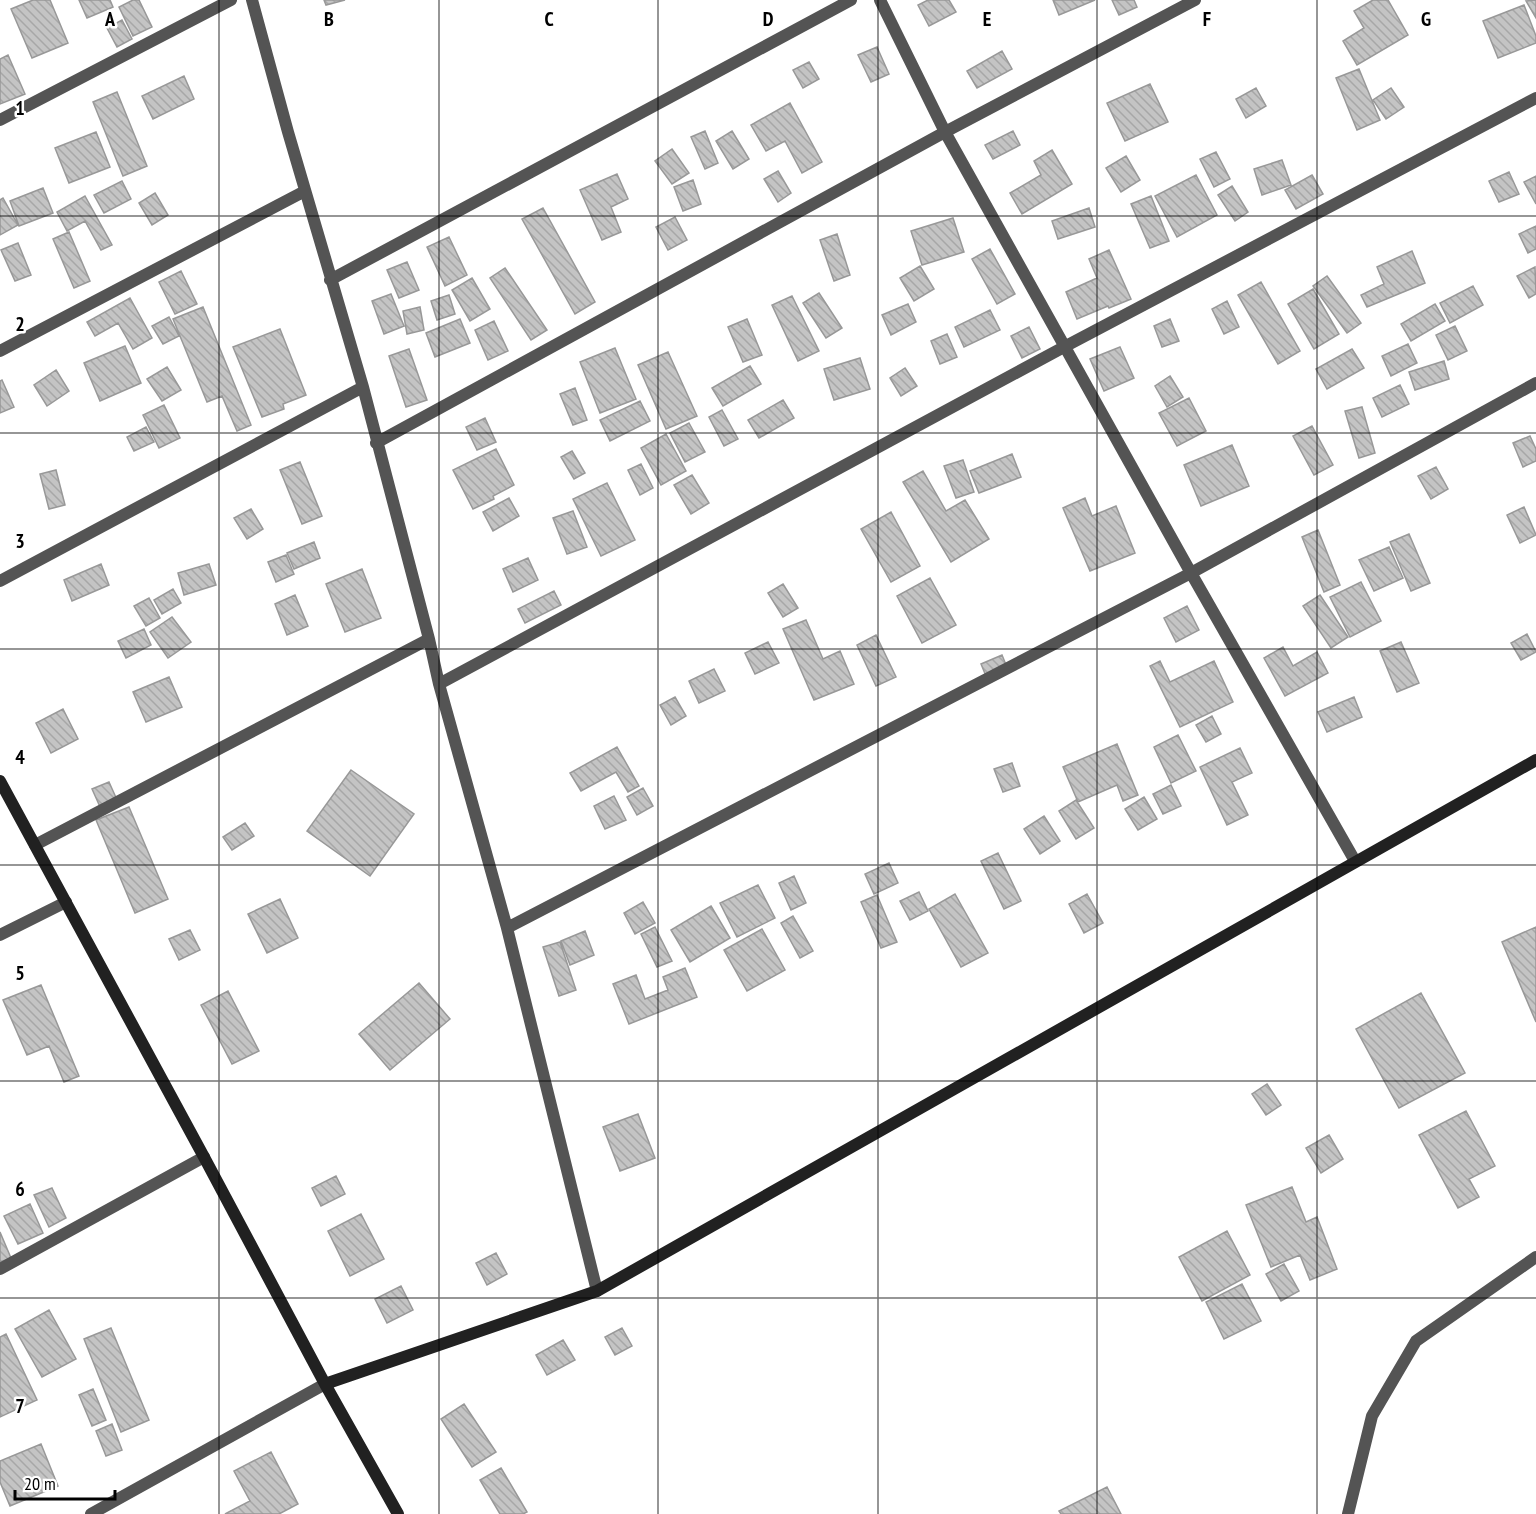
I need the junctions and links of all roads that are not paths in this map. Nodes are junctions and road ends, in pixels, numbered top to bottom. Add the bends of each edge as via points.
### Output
1 (231, 0) edge
2 (252, 0) edge
3 (851, 0) edge
4 (880, 0) edge
5 (1195, 0) edge
6 (1536, 98) edge
7 (0, 120) edge
8 (945, 132) junction
9 (305, 190) junction
10 (330, 280) junction
11 (1064, 347) junction
12 (0, 351) edge
13 (1536, 383) edge
14 (363, 387) junction
15 (376, 443) junction
16 (1191, 573) junction
17 (0, 581) edge
18 (429, 639) junction
19 (440, 684) junction
20 (1536, 760) edge
21 (0, 781) edge
22 (35, 845) junction
23 (1355, 861) junction
24 (66, 902) junction
25 (507, 928) junction
26 (0, 935) edge
27 (204, 1157) junction
28 (1536, 1257) edge
29 (0, 1269) edge
30 (597, 1290) junction
31 (325, 1384) junction
32 (91, 1514) edge
33 (398, 1514) edge
34 (1348, 1514) edge

1 - 7 street
2 - 9 street
3 - 10 street
4 - 8 street
5 - 8 street
6 - 11 street
8 - 11 street
8 - 15 street
9 - 10 street
9 - 12 street
10 - 14 street
11 - 16 street
11 - 19 street
13 - 16 street
14 - 15 street
14 - 17 street
15 - 18 street
16 - 23 street
16 - 25 street
18 - 19 street
18 - 22 street
19 - 25 street
20 - 23 street
21 - 22 street
22 - 24 street
23 - 30 street
24 - 26 street
24 - 27 street
25 - 30 street
27 - 29 street
27 - 31 street
28 - 34 street via 1416,1341 1372,1416
30 - 31 street
31 - 32 street
31 - 33 street

